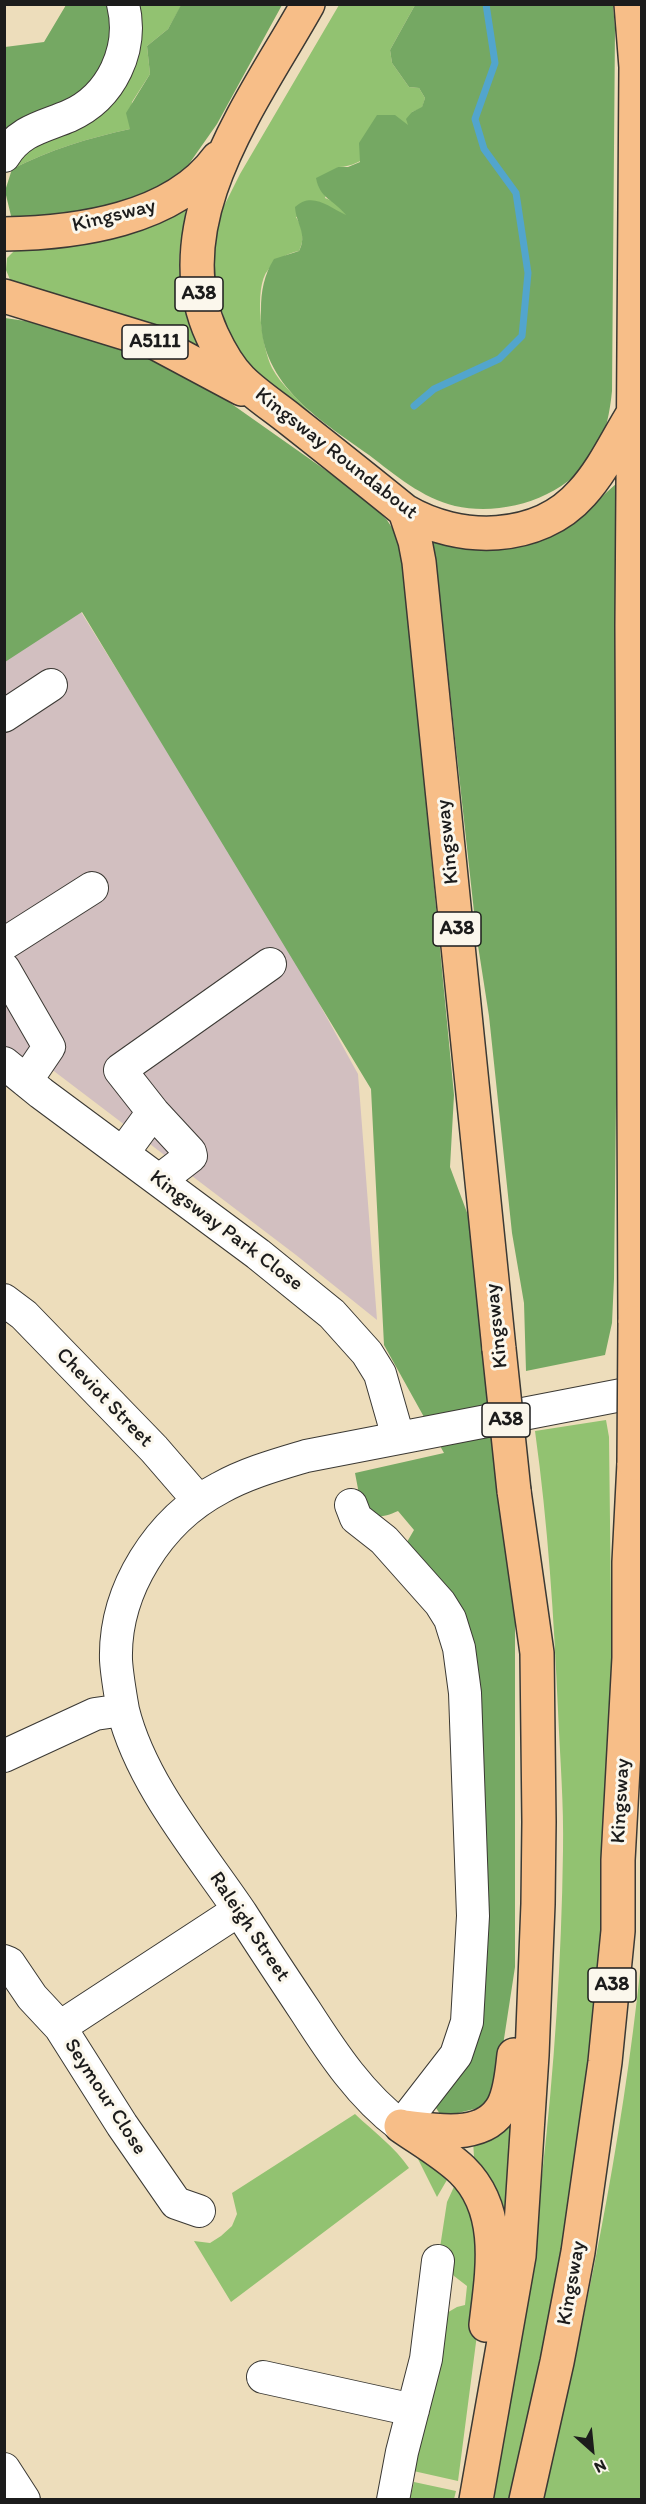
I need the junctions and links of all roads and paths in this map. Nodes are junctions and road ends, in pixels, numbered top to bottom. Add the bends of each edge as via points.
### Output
1 (123, 4) edge
2 (308, 4) edge
3 (631, 4) edge
4 (642, 9) edge
5 (636, 68) junction
6 (232, 139) junction
7 (4, 156) edge
8 (4, 234) edge
9 (4, 296) edge
10 (635, 410) junction
11 (292, 421) junction
12 (405, 511) junction
13 (51, 685) dead end
14 (4, 716) edge
15 (92, 888) dead end
16 (4, 944) edge
17 (270, 964) dead end
18 (4, 969) edge
19 (15, 1072) edge
20 (153, 1112) junction
21 (123, 1153) junction
22 (160, 1180) junction
23 (4, 1300) edge
24 (642, 1391) edge
25 (398, 1437) junction
26 (637, 1478) edge
27 (199, 1501) junction
28 (351, 1505) dead end
29 (123, 1710) junction
30 (4, 1756) edge
31 (642, 1807) edge
32 (538, 1904) junction
33 (239, 1910) junction
34 (618, 1930) junction
35 (4, 1961) edge
36 (60, 2027) junction
37 (401, 2127) junction
38 (199, 2211) dead end
39 (444, 2283) dead end
40 (263, 2377) dead end
41 (413, 2410) junction
42 (4, 2469) edge
43 (24, 2499) edge
44 (393, 2499) edge
45 (467, 2499) edge
46 (476, 2499) edge
47 (526, 2499) edge

1 - 7 street via 124,51 104,89 84,108 21,136
2 - 6 highway, Kingsway Roundabout / A38
3 - 5 highway, A38
4 - 5 highway, A38
5 - 10 highway, A38
6 - 8 highway, Kingsway via 193,185 160,206 85,226
6 - 11 highway, Kingsway Roundabout / A38 via 201,219 195,258 202,314 219,349 241,380
9 - 11 highway, A5111 via 154,342 220,376
10 - 12 highway, Kingsway Roundabout / A38 via 581,494 540,523 515,530 461,532 423,522
10 - 26 highway, Kingsway / A38, bridge via 632,649
11 - 12 highway, Kingsway Roundabout / A38
12 - 32 highway, Kingsway / A38, bridge via 419,562 514,1491 537,1653
13 - 14 street
15 - 16 street
17 - 20 street via 120,1070
18 - 19 street via 49,1047
19 - 21 street, Kingsway Park Close
20 - 21 street
20 - 22 street via 190,1152
21 - 22 street, Kingsway Park Close
22 - 25 street, Kingsway Park Close via 308,1293 352,1335 380,1374
23 - 27 street, Cheviot Street via 24,1315
24 - 25 street, Raleigh Street
25 - 27 street, Raleigh Street via 275,1465 237,1479
26 - 34 highway, Kingsway / A38 via 630,1528
27 - 29 street, Raleigh Street via 163,1534 138,1570 127,1595 116,1659
28 - 37 street via 356,1518 393,1531 450,1618 465,1693 473,1916 466,2022 456,2055
29 - 30 street via 95,1714
29 - 33 street, Raleigh Street via 141,1760
31 - 34 highway
32 - 37 highway via 504,2105 496,2115 474,2128 452,2131
32 - 46 highway, Kingsway / A38 via 519,2256
33 - 36 street, Seymour Close
33 - 37 street, Raleigh Street via 344,2067 366,2096
34 - 47 highway, Kingsway / A38 via 605,2062 578,2252
35 - 36 street
36 - 38 street, Seymour Close via 176,2203
37 - 45 highway via 467,2175 482,2199 491,2226 491,2280
39 - 41 street
40 - 41 street via 309,2373
41 - 44 street
42 - 43 street

